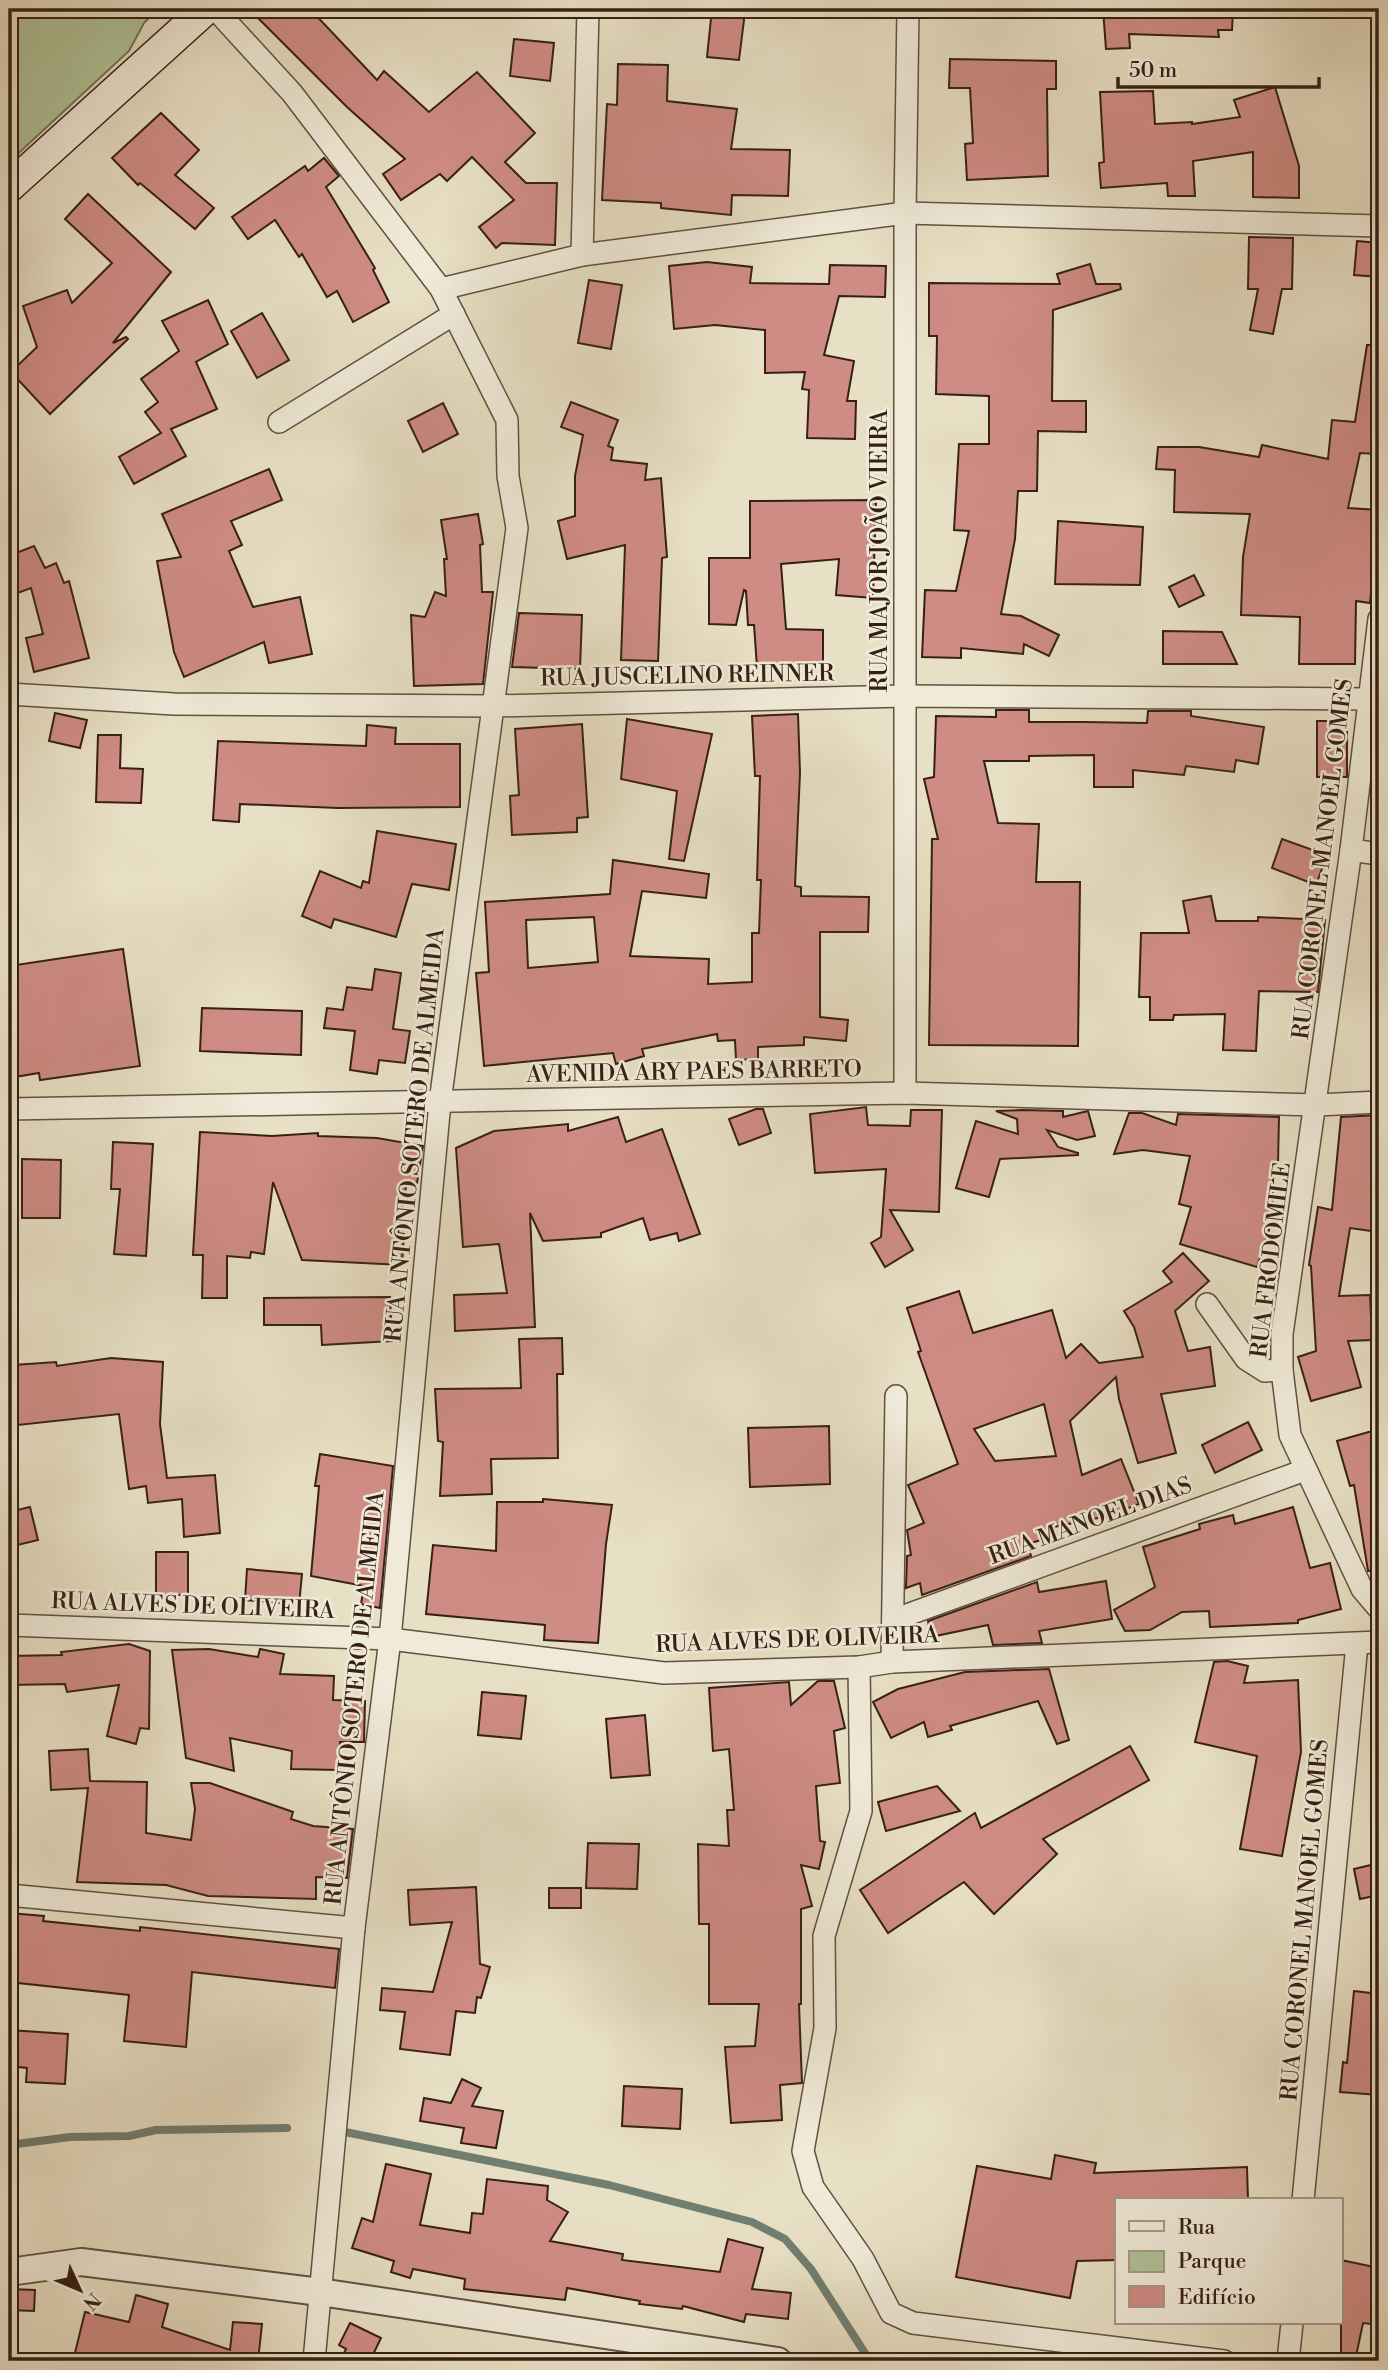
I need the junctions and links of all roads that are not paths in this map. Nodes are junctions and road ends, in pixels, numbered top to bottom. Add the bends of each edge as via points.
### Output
1 (206, 9) edge
2 (215, 9) edge
3 (588, 9) edge
4 (908, 9) edge
5 (9, 187) edge
6 (905, 213) junction
7 (1379, 226) edge
8 (582, 255) junction
9 (441, 289) junction
10 (454, 314) junction
11 (279, 422) dead end
12 (1379, 619) edge
13 (9, 694) edge
14 (905, 696) junction
15 (1368, 699) junction
16 (493, 706) junction
17 (1351, 850) junction
18 (1379, 854) edge
19 (905, 1093) junction
20 (439, 1102) junction
21 (1379, 1102) edge
22 (1317, 1105) junction
23 (9, 1109) edge
24 (1207, 1304) dead end
25 (1282, 1370) junction
26 (896, 1396) dead end
27 (1305, 1470) junction
28 (1379, 1609) edge
29 (892, 1620) junction
30 (9, 1625) edge
31 (390, 1639) junction
32 (1379, 1642) edge
33 (1357, 1644) junction
34 (892, 1662) junction
35 (859, 1668) junction
36 (9, 1895) edge
37 (354, 1928) junction
38 (1303, 2198) edge
39 (9, 2272) edge
40 (320, 2292) junction
41 (1292, 2324) edge
42 (314, 2361) edge
43 (778, 2361) edge
44 (1224, 2361) edge
45 (1288, 2361) edge

1 - 5 main road
2 - 9 street, RUA ANTÔNIO SOTERO DE ALMEIDA via 292,93
3 - 8 street
4 - 6 street, RUA MAJOR JOÃO VIEIRA
6 - 7 street
6 - 8 street
6 - 14 street, RUA MAJOR JOÃO VIEIRA
8 - 9 street
9 - 10 street, RUA ANTÔNIO SOTERO DE ALMEIDA
10 - 11 street
10 - 16 street, RUA ANTÔNIO SOTERO DE ALMEIDA via 506,420 508,476 517,528
12 - 15 street, RUA CORONEL MANOEL GOMES
13 - 16 street, RUA JUSCELINO REINNER via 174,704
14 - 15 street, RUA JUSCELINO REINNER
14 - 16 street, RUA JUSCELINO REINNER
14 - 19 street, RUA MAJOR JOÃO VIEIRA
15 - 17 street, RUA CORONEL MANOEL GOMES
16 - 20 street, RUA ANTÔNIO SOTERO DE ALMEIDA
17 - 18 street
17 - 22 street, RUA CORONEL MANOEL GOMES
19 - 20 street, AVENIDA ARY PAES BARRETO
19 - 22 street, AVENIDA ARY PAES BARRETO
20 - 23 street, AVENIDA ARY PAES BARRETO
20 - 31 street, RUA ANTÔNIO SOTERO DE ALMEIDA
21 - 22 street, AVENIDA ARY PAES BARRETO
22 - 25 street, RUA FRODOMILE via 1282,1334
24 - 25 street via 1246,1359 1265,1371
25 - 27 street, RUA FRODOMILE via 1290,1435
26 - 29 street
27 - 28 street, RUA FRODOMILE via 1362,1589
27 - 29 street, RUA MANOEL DIAS
29 - 34 street
30 - 31 street, RUA ALVES DE OLIVEIRA
31 - 35 street, RUA ALVES DE OLIVEIRA via 664,1673
31 - 37 street, RUA ANTÔNIO SOTERO DE ALMEIDA
32 - 33 street, RUA ALVES DE OLIVEIRA
33 - 34 street, RUA ALVES DE OLIVEIRA
33 - 38 street, RUA CORONEL MANOEL GOMES
34 - 35 street, RUA ALVES DE OLIVEIRA
35 - 44 street via 861,1811 824,1936 825,2028 803,2151 813,2187 863,2259 891,2312 900,2319
36 - 37 street
37 - 40 street, RUA ANTÔNIO SOTERO DE ALMEIDA
39 - 40 street via 80,2262
40 - 42 street, RUA ANTÔNIO SOTERO DE ALMEIDA
40 - 43 street
41 - 45 street

